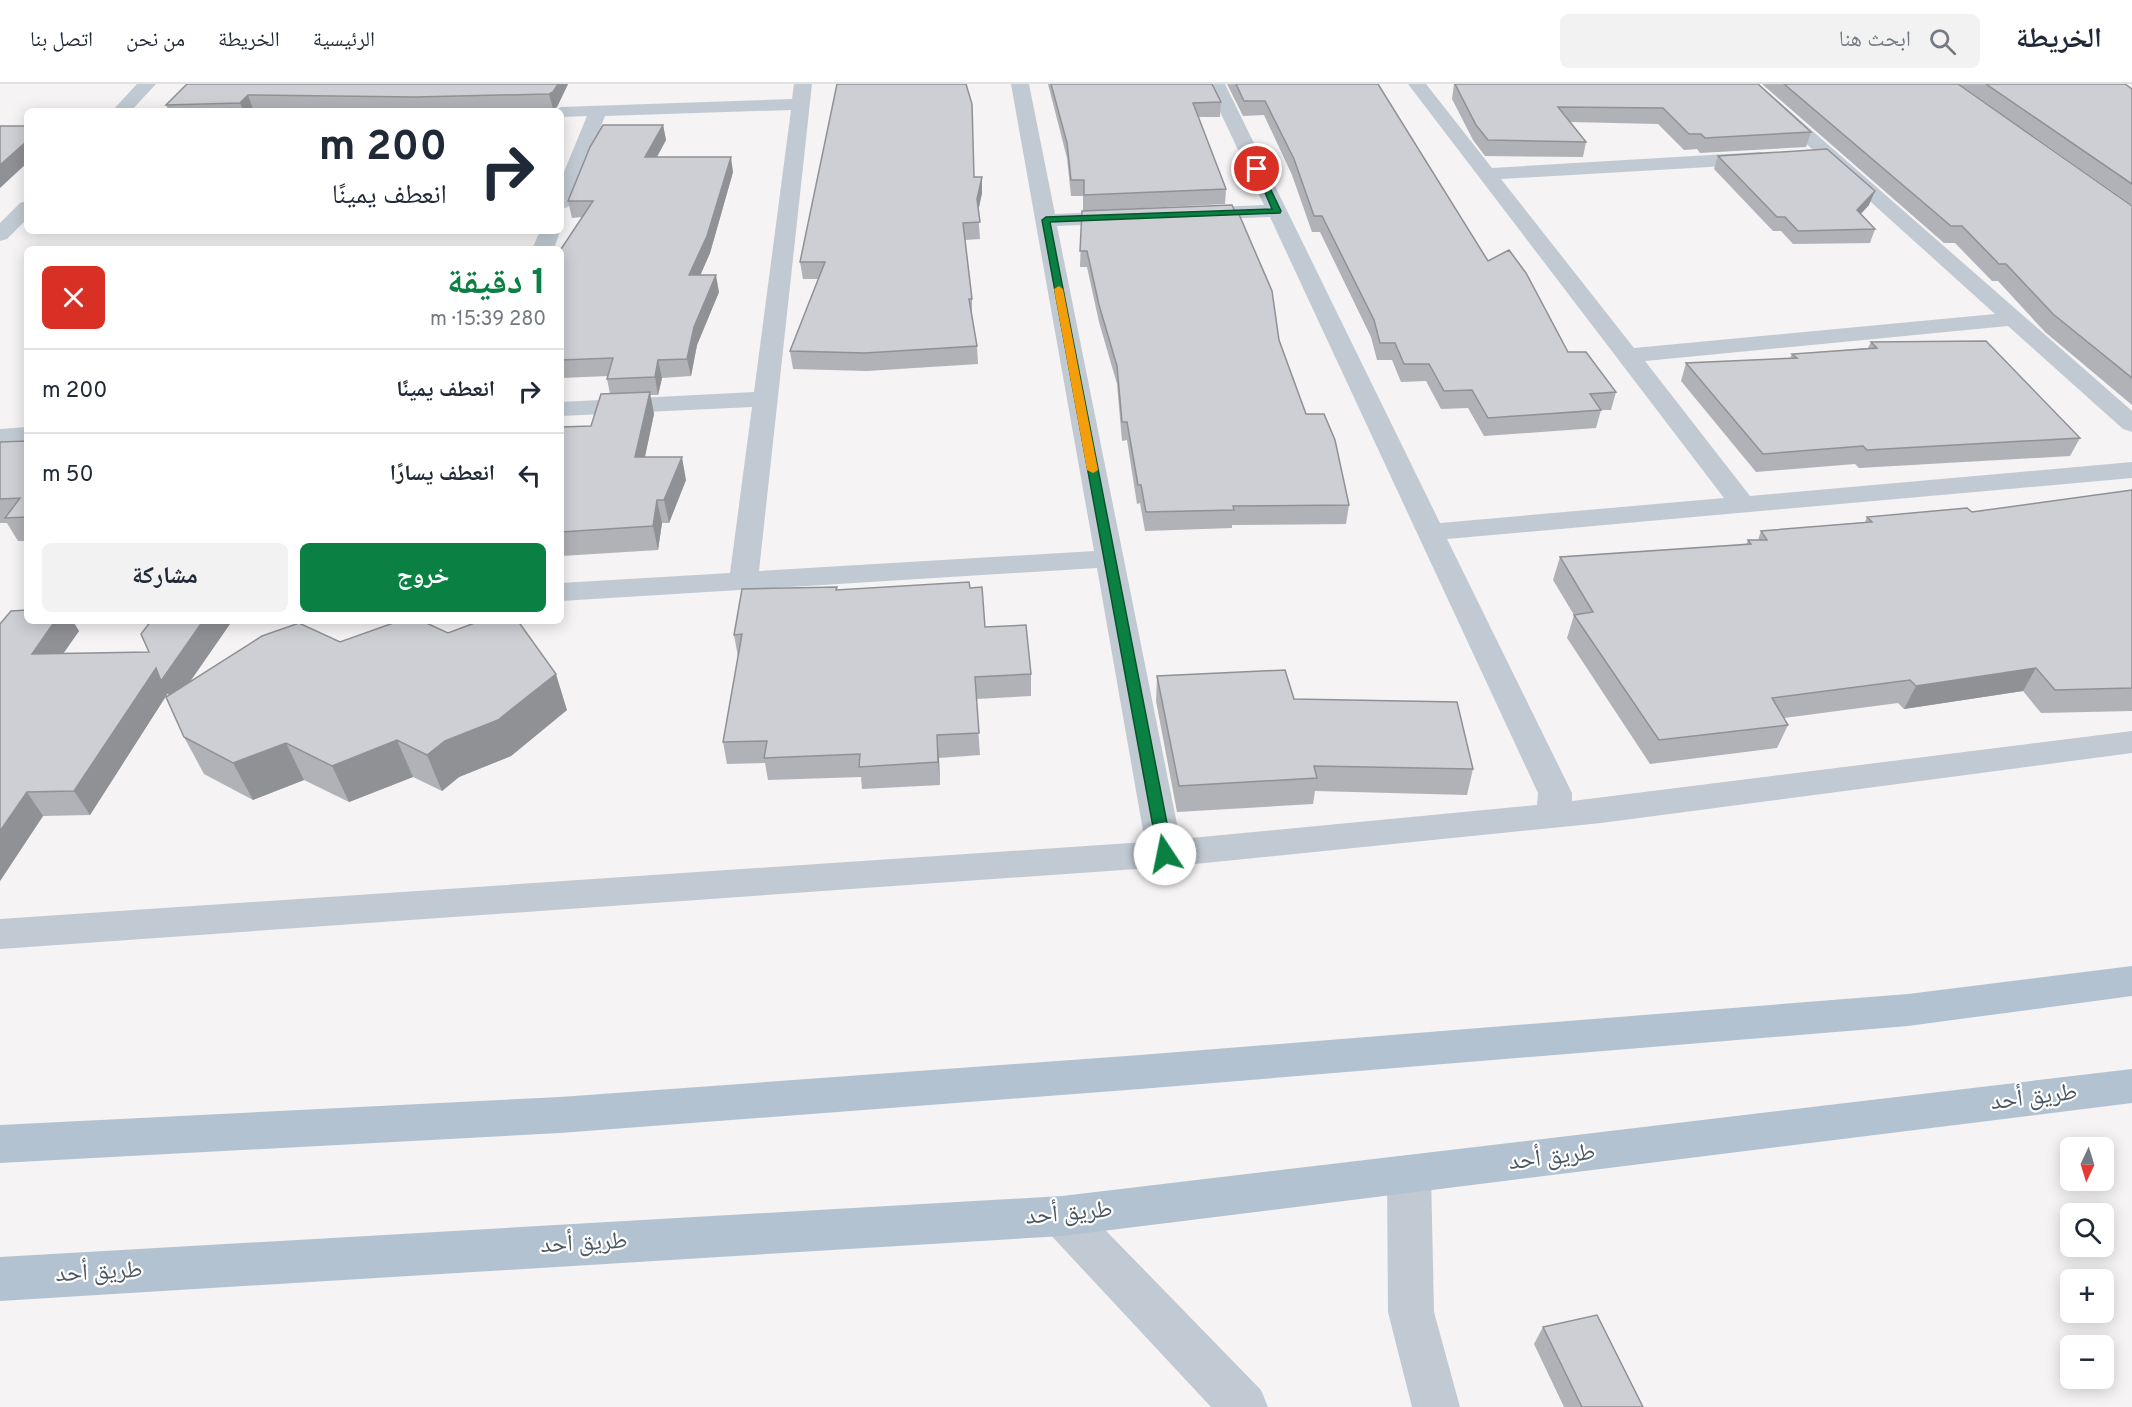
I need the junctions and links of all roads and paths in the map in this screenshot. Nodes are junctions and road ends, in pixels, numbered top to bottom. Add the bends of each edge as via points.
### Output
1 (147, 84) edge
2 (1020, 84) edge
3 (1216, 84) edge
4 (1749, 84) edge
5 (1420, 88) edge
6 (1446, 91) dead end
7 (801, 94) edge
8 (124, 108) edge
9 (598, 111) junction
10 (564, 112) edge
11 (1827, 154) junction
12 (1804, 155) edge
13 (1780, 156) edge
14 (1487, 174) junction
15 (564, 196) edge
16 (24, 210) edge
17 (1277, 211) junction
18 (1173, 215) edge
19 (1150, 216) edge
20 (1046, 220) junction
21 (0, 235) edge
22 (2013, 319) junction
23 (1628, 356) junction
24 (765, 399) junction
25 (564, 409) edge
26 (2132, 424) edge
27 (24, 435) edge
28 (0, 437) edge
29 (2132, 470) edge
30 (1743, 504) junction
31 (1430, 532) junction
32 (1109, 559) junction
33 (743, 581) junction
34 (564, 592) edge
35 (2132, 742) edge
36 (1554, 816) junction
37 (1165, 854) junction
38 (0, 934) edge
39 (2132, 981) edge
40 (2132, 1086) edge
41 (0, 1144) edge
42 (1409, 1174) junction
43 (1062, 1216) junction
44 (0, 1279) edge
45 (1244, 1407) edge
46 (1436, 1407) edge

1 - 8 street
2 - 20 street
3 - 17 street
4 - 11 street
5 - 6 street
5 - 14 street
7 - 9 street
7 - 24 street
9 - 10 street
9 - 15 street
11 - 12 street
11 - 22 street
13 - 14 street
14 - 23 street
16 - 21 street
17 - 18 street
17 - 31 street
19 - 20 street
20 - 32 street
22 - 23 street
22 - 26 street
23 - 30 street
24 - 25 street
24 - 33 street
27 - 28 street
29 - 30 street
30 - 31 street
31 - 36 street via 1555,793
32 - 33 street
32 - 37 street
33 - 34 street
35 - 36 street
36 - 37 street
37 - 38 street
39 - 41 main road via 1908,1010 1140,1072 560,1115
40 - 42 main road, طريق أحد
42 - 43 main road, طريق أحد
42 - 46 street via 1411,1312
43 - 44 main road, طريق أحد
43 - 45 street

